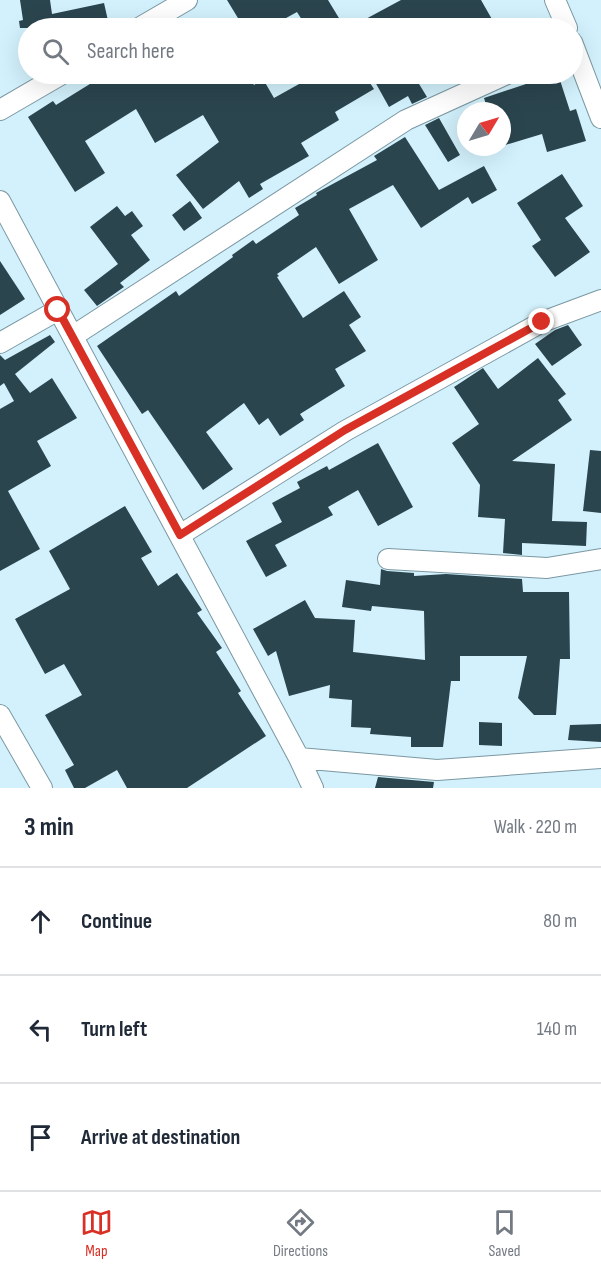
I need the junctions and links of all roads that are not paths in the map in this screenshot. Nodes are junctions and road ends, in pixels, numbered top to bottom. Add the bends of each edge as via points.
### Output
1 (187, 0) edge
2 (555, 0) edge
3 (156, 18) edge
4 (563, 18) edge
5 (583, 70) edge
6 (45, 84) edge
7 (485, 84) edge
8 (0, 110) edge
9 (601, 118) edge
10 (0, 201) edge
11 (601, 300) edge
12 (58, 310) junction
13 (73, 336) junction
14 (0, 343) edge
15 (180, 535) junction
16 (601, 559) edge
17 (388, 560) dead end
18 (0, 715) edge
19 (299, 758) junction
20 (601, 758) edge
21 (42, 788) edge
22 (313, 788) edge

1 - 3 street
2 - 4 street
5 - 9 street
6 - 8 street
7 - 13 street via 406,120
10 - 12 street
11 - 15 street via 542,322 345,430
12 - 13 street
12 - 14 street
13 - 15 street
15 - 19 street
16 - 17 street via 547,568
18 - 21 street
19 - 20 street via 437,770
19 - 22 street

